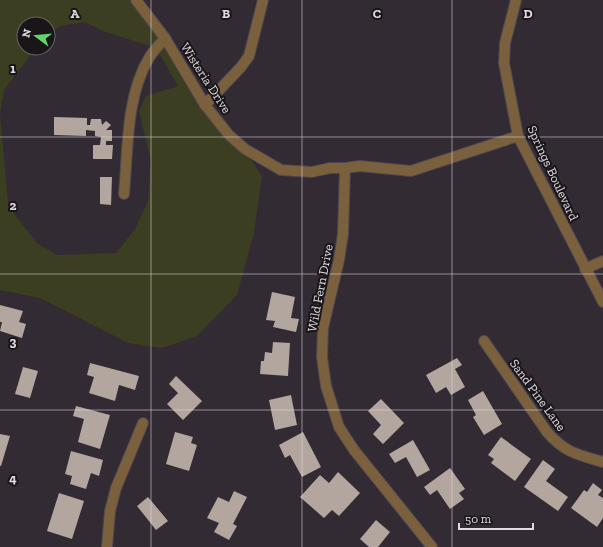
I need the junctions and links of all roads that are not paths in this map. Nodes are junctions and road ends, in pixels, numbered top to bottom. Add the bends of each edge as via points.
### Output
1 (136, 0) edge
2 (263, 0) edge
3 (516, 0) edge
4 (165, 38) junction
5 (205, 105) junction
6 (518, 136) junction
7 (345, 168) junction
8 (124, 194) dead end
9 (603, 261) edge
10 (585, 269) junction
11 (603, 302) edge
12 (484, 341) dead end
13 (143, 423) dead end
14 (603, 462) edge
15 (107, 547) edge
16 (432, 547) edge

1 - 4 street, Wisteria Drive
2 - 5 street via 249,56
3 - 6 street, Springs Boulevard via 505,43 504,63
4 - 5 street, Wisteria Drive
4 - 8 street via 149,57 138,82 132,111
5 - 7 street, Wisteria Drive via 229,135 245,149 281,170 312,172
6 - 7 street, Wisteria Drive via 411,171 360,166
6 - 10 street, Springs Boulevard
7 - 16 street, Wild Fern Drive via 340,260 323,328 322,357 331,408 339,427 354,450
9 - 10 street
10 - 11 street, Springs Boulevard
12 - 14 street, Sand Pine Lane via 558,445 572,453
13 - 15 street via 116,488 110,511

